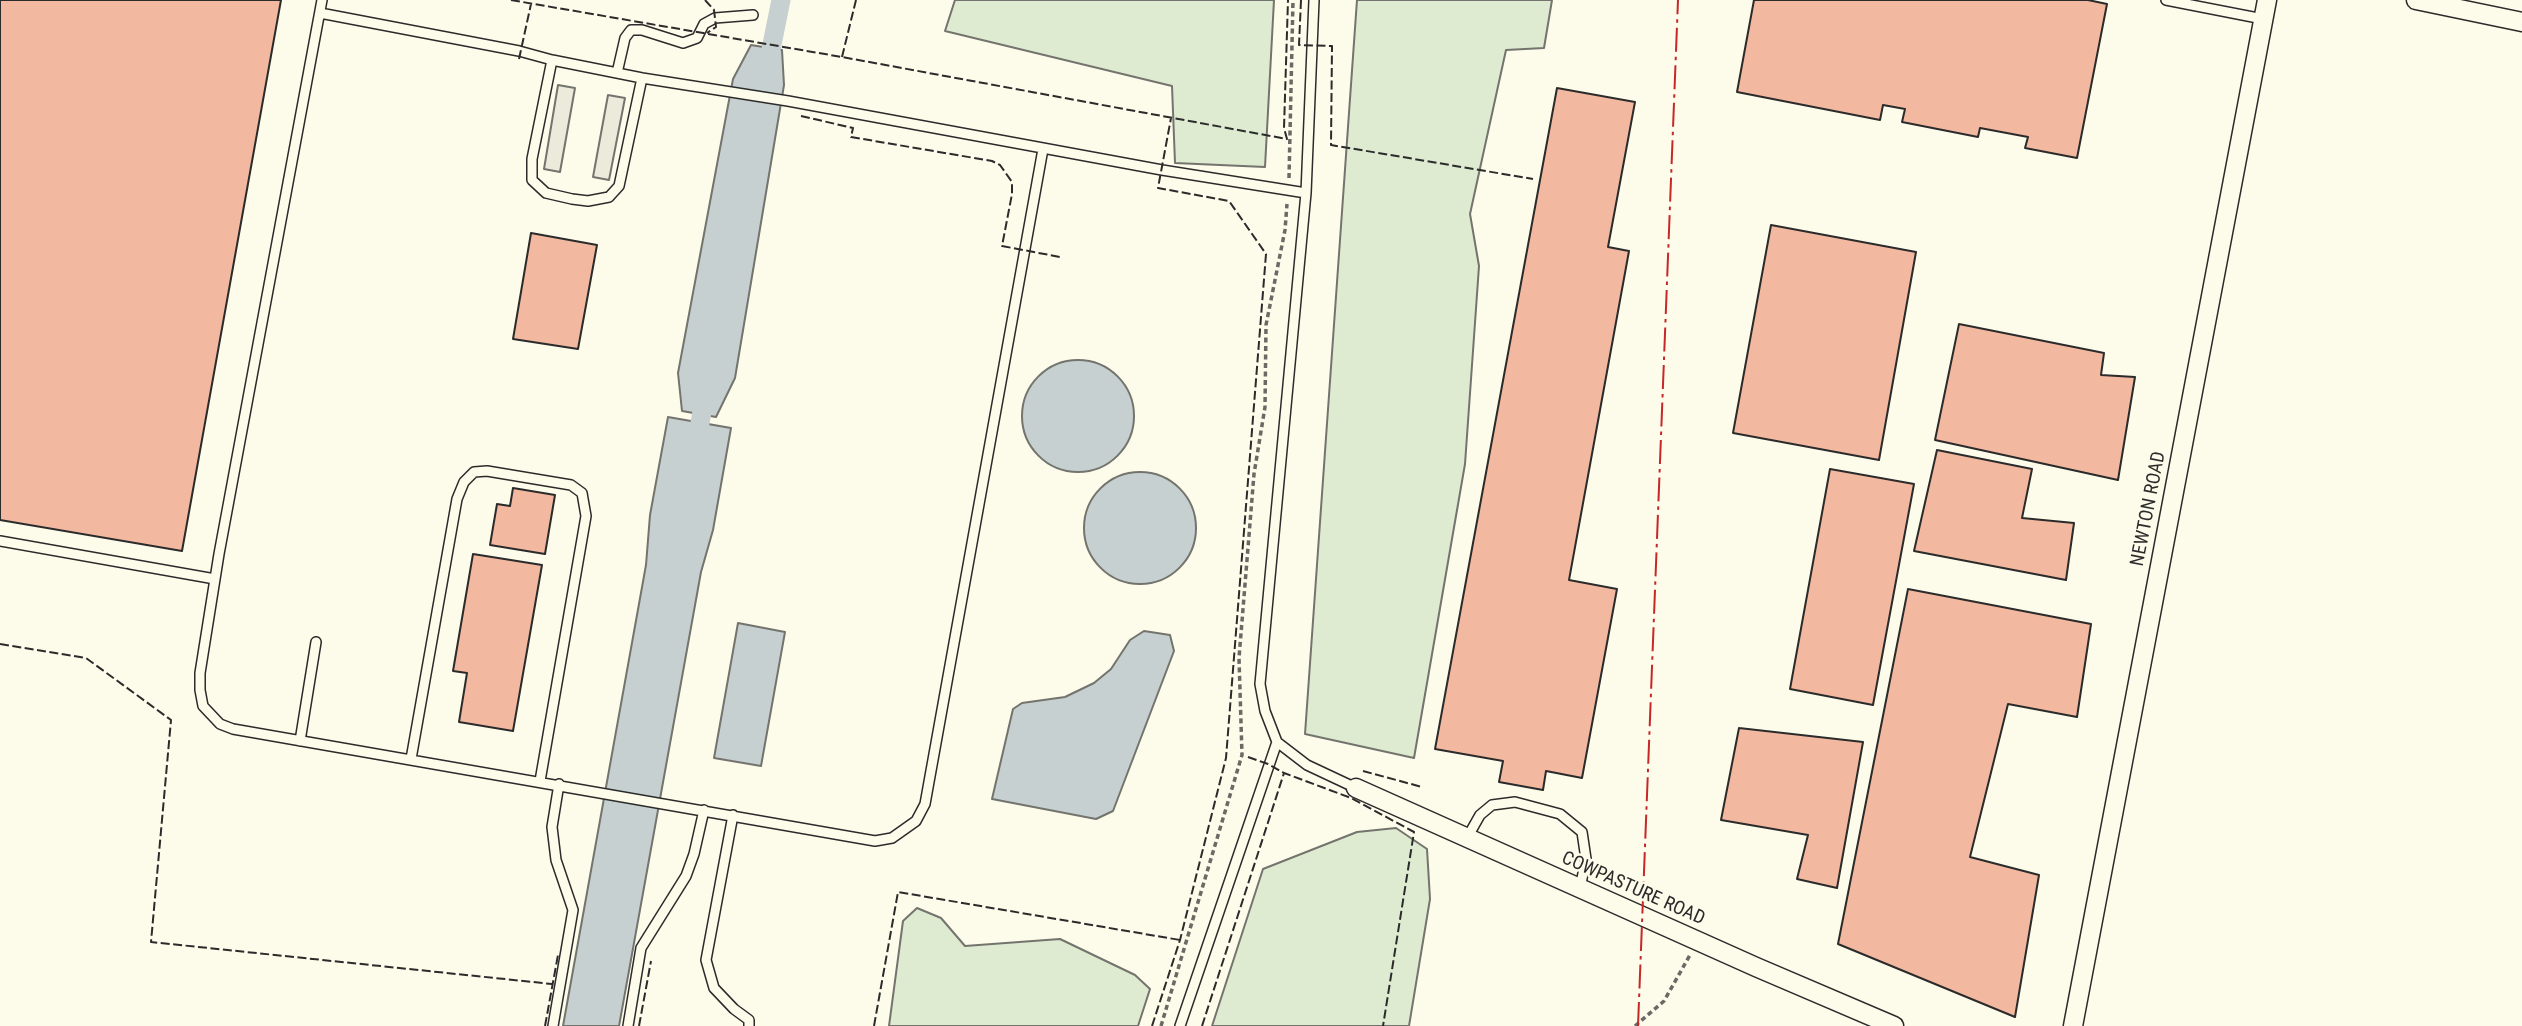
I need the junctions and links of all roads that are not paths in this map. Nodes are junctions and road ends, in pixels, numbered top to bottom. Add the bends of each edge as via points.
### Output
1 (322, 0) edge
2 (1314, 0) edge
3 (2166, 0) edge
4 (2267, 0) edge
5 (2416, 0) edge
6 (320, 13) junction
7 (753, 15) dead end
8 (2263, 19) junction
9 (2522, 22) edge
10 (552, 60) junction
11 (617, 73) junction
12 (642, 78) junction
13 (1043, 149) junction
14 (1306, 193) junction
15 (0, 541) edge
16 (215, 579) junction
17 (316, 642) dead end
18 (300, 741) junction
19 (1277, 742) junction
20 (411, 759) junction
21 (540, 781) junction
22 (559, 784) junction
23 (1356, 788) joint
24 (704, 810) junction
25 (733, 815) junction
26 (1467, 838) junction
27 (1580, 888) junction
28 (553, 1026) edge
29 (628, 1026) edge
30 (749, 1026) edge
31 (1180, 1026) edge
32 (1894, 1026) edge
33 (2073, 1026) edge

1 - 6 lane
2 - 14 lane
3 - 8 lane
4 - 8 street, NEWTON ROAD
5 - 9 street
6 - 10 lane
6 - 16 lane
7 - 11 lane via 715,18 704,24 697,38 683,43 631,30
8 - 33 street, NEWTON ROAD
10 - 11 lane
10 - 12 lane via 532,180 546,193 572,199 609,197 619,186
11 - 12 lane
12 - 13 lane
13 - 14 lane
13 - 25 lane via 925,804 916,821 892,838 875,841
14 - 19 lane via 1260,684
15 - 16 lane
16 - 18 lane via 200,673 203,706 220,724 233,729
17 - 18 lane
18 - 20 lane
19 - 23 lane via 1307,765
19 - 31 lane
20 - 21 lane
20 - 21 lane via 457,499 464,482 474,472 487,471 571,485 582,493 586,516
21 - 22 lane
22 - 24 lane
22 - 28 lane via 552,827 556,860 573,910
23 - 26 street, COWPASTURE ROAD
24 - 25 lane
24 - 29 lane via 685,876 642,948
25 - 30 lane via 706,960 715,988 749,1020
26 - 27 street, COWPASTURE ROAD
26 - 27 lane via 1480,815 1492,805 1516,802 1560,814 1582,832 1586,859
27 - 32 street, COWPASTURE ROAD

